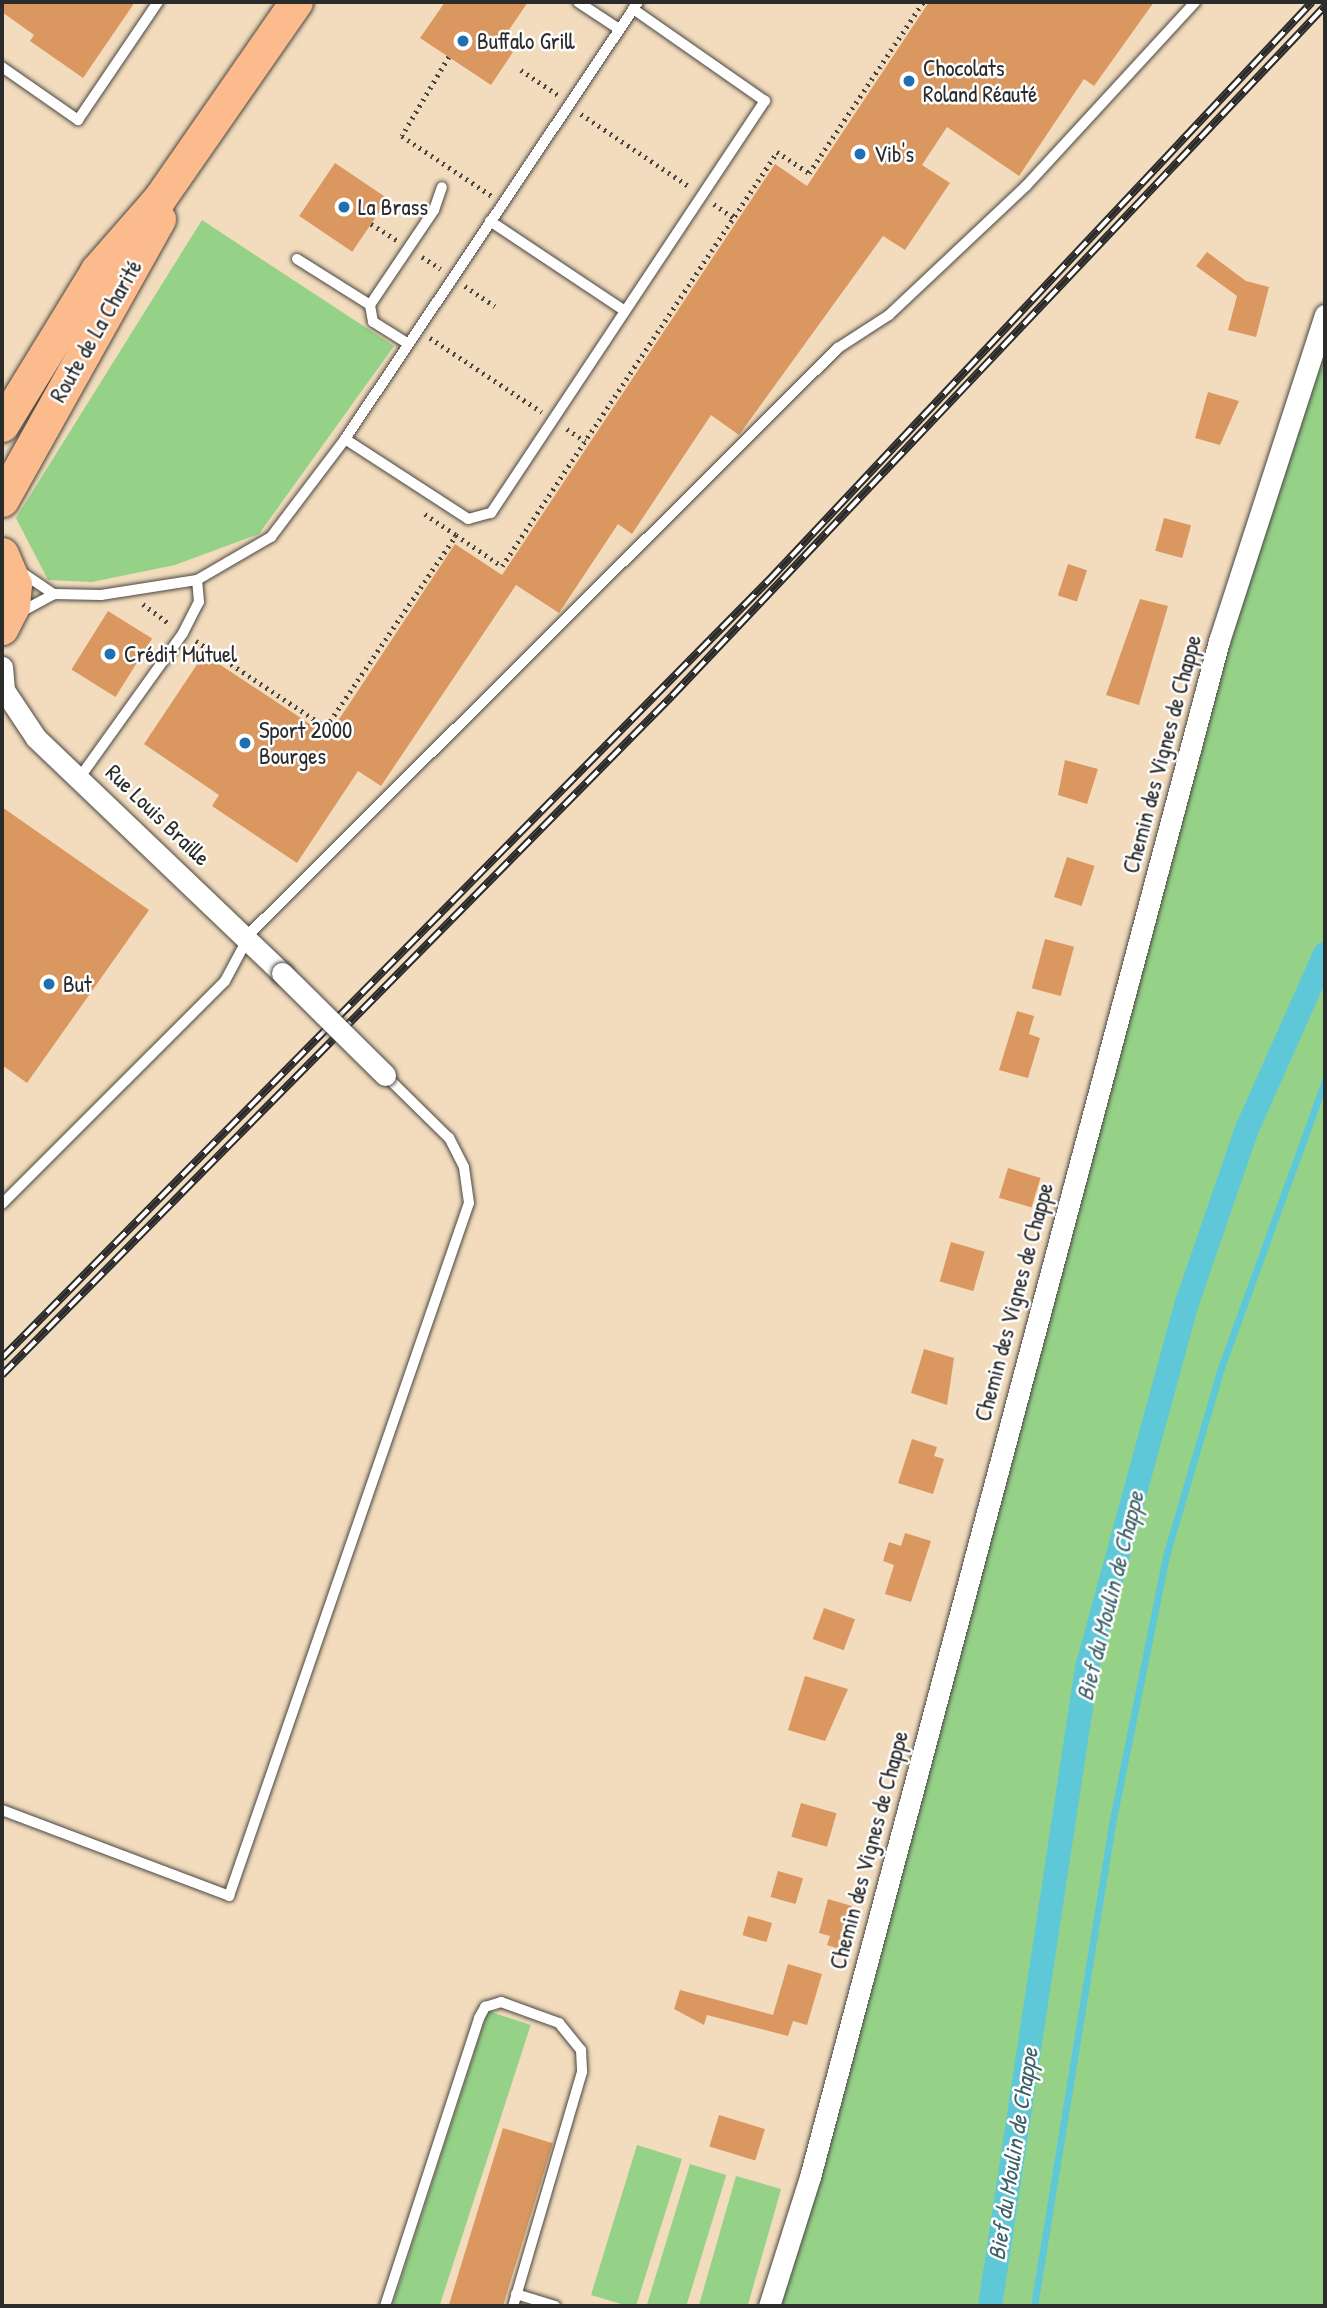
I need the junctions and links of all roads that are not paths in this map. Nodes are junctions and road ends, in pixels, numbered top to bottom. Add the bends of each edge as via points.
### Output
1 (158, 2) edge
2 (296, 2) edge
3 (578, 2) edge
4 (1195, 2) edge
5 (635, 6) edge
6 (619, 29) junction
7 (2, 67) edge
8 (188, 160) junction
9 (442, 187) dead end
10 (490, 221) junction
11 (298, 259) dead end
12 (370, 305) junction
13 (625, 311) junction
14 (1325, 315) edge
15 (407, 343) junction
16 (2, 425) edge
17 (345, 439) junction
18 (2, 500) edge
19 (5, 558) edge
20 (197, 580) junction
21 (54, 594) junction
22 (4, 628) edge
23 (2, 667) edge
24 (3, 689) edge
25 (80, 777) junction
26 (248, 937) junction
27 (385, 1075) joint
28 (2, 1204) edge
29 (2, 1810) edge
30 (516, 2294) junction
31 (385, 2306) edge
32 (513, 2306) edge
33 (555, 2306) edge
34 (769, 2306) edge

1 - 7 lane via 78,120
2 - 8 main road, Route de La Charité
3 - 6 lane
4 - 26 lane via 1026,186 889,315 838,348
5 - 6 lane
5 - 13 lane via 765,101
6 - 10 lane
8 - 16 main road, Route de La Charité via 97,270
8 - 18 main road, Route de La Charité via 126,284
9 - 12 lane
10 - 13 lane
10 - 15 lane
11 - 12 lane
12 - 15 lane via 373,322
13 - 17 lane via 480,520 468,519
14 - 34 street, Chemin des Vignes de Chappe via 1219,641 810,2177
15 - 17 lane
17 - 20 lane via 271,537
19 - 21 lane
19 - 22 main road via 15,584
20 - 21 lane via 101,595
20 - 25 lane via 199,602 183,633
21 - 22 lane
23 - 24 street, Rue Louis Braille
24 - 25 street, Rue Louis Braille via 36,738
25 - 26 street, Rue Louis Braille
26 - 27 street, Rue Louis Braille, bridge
26 - 28 lane via 225,981
27 - 29 lane via 449,1138 464,1167 469,1203 229,1896
30 - 31 lane via 582,2072 581,2050 559,2023 501,2002 485,2007 479,2018
30 - 32 lane
30 - 33 lane

